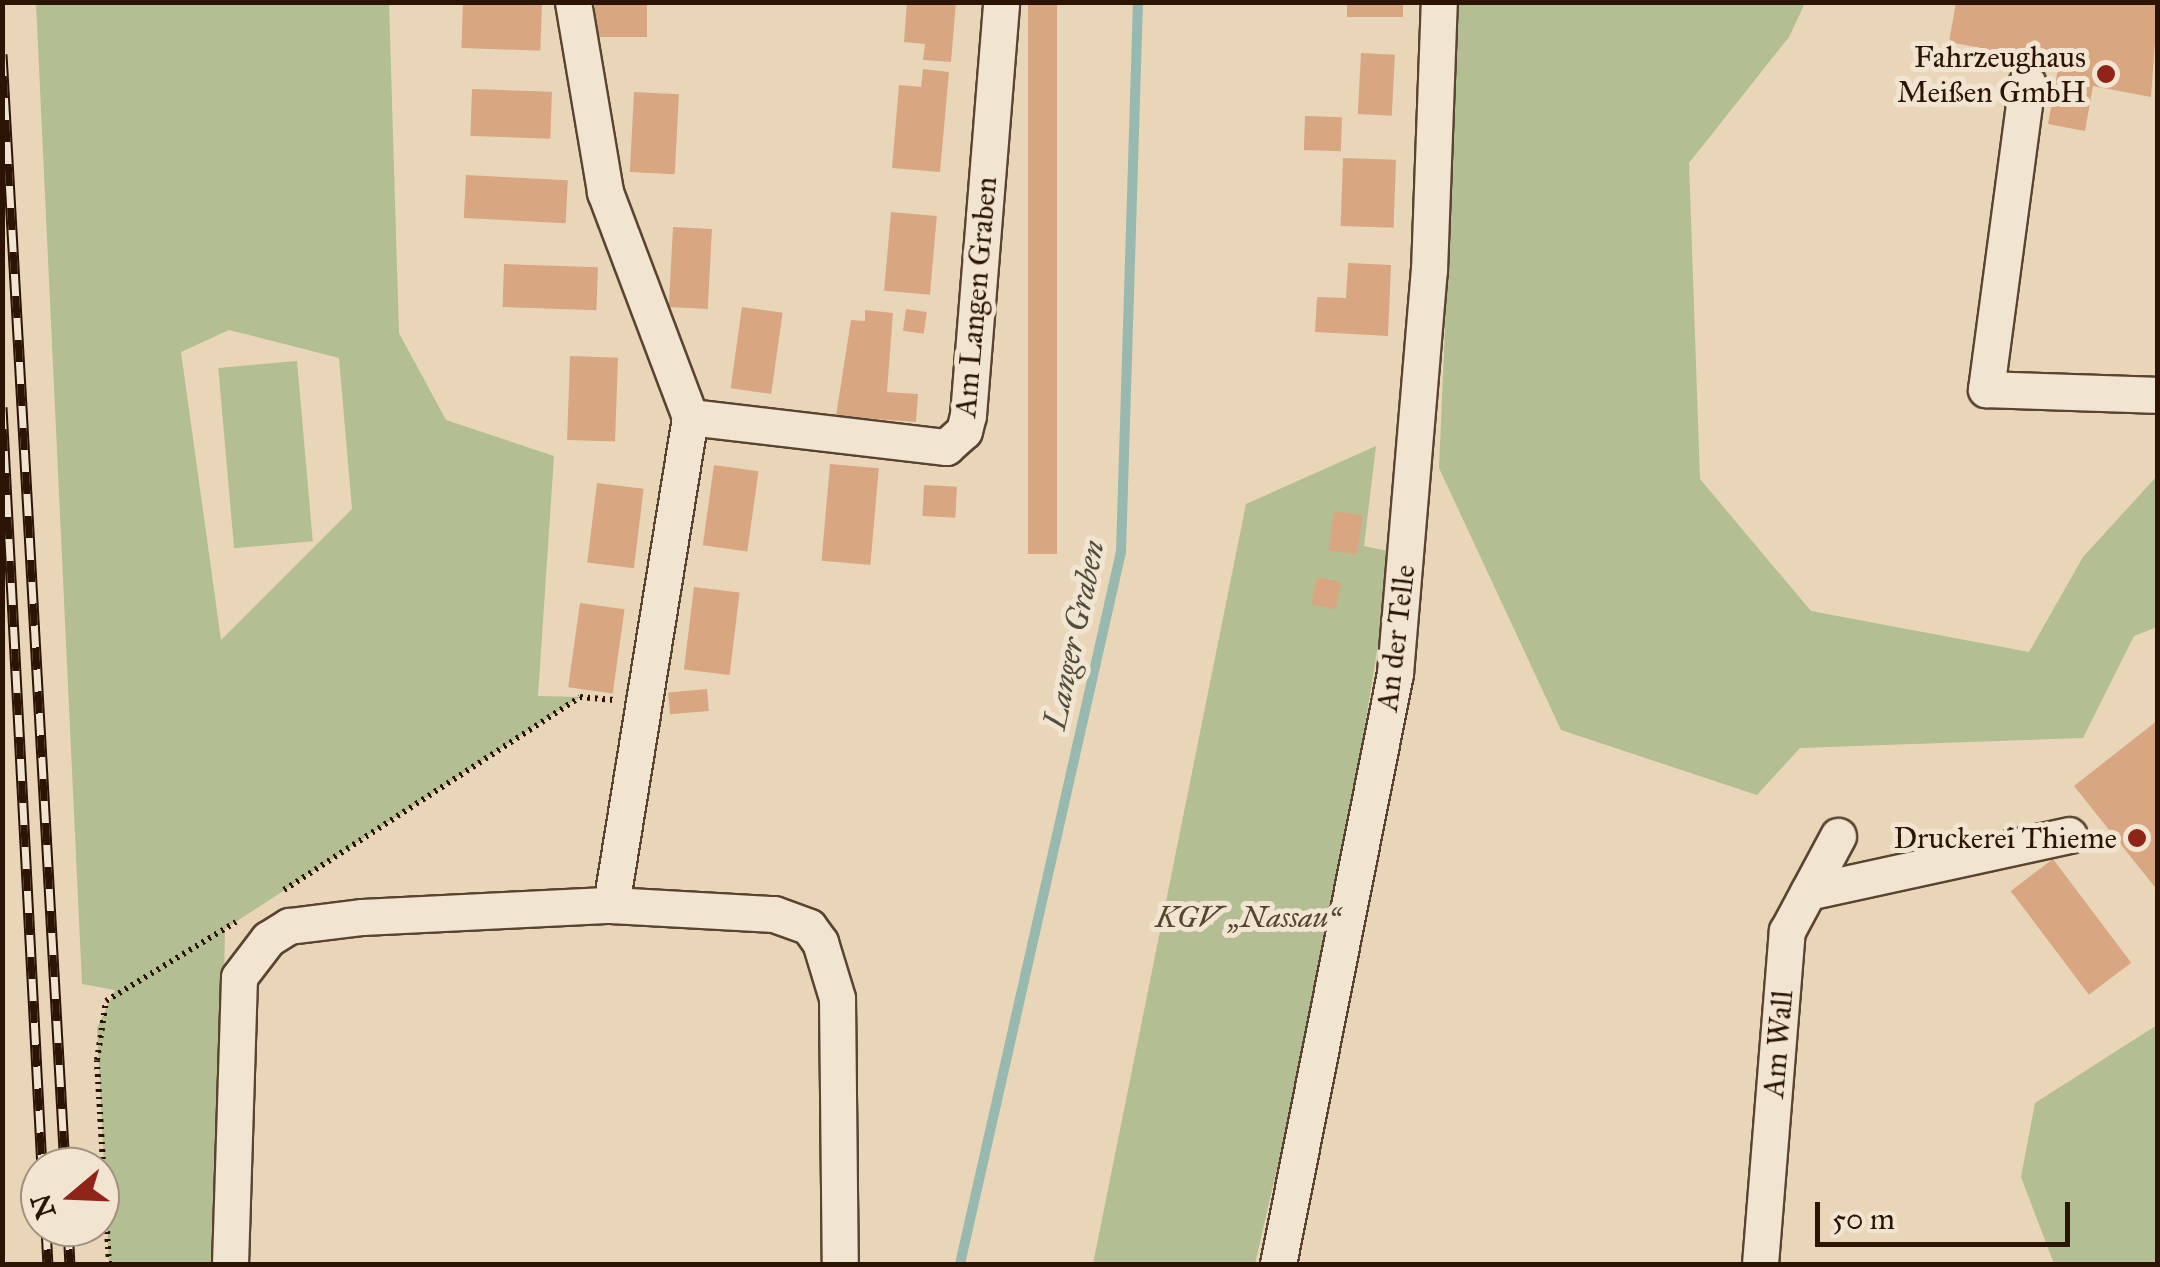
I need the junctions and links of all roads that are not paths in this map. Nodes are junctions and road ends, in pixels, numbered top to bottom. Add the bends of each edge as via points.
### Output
1 (574, 2) edge
2 (1001, 2) edge
3 (1439, 2) edge
4 (2027, 82) dead end
5 (2158, 394) edge
6 (690, 417) junction
7 (2069, 835) dead end
8 (1838, 836) dead end
9 (1808, 892) junction
10 (612, 905) junction
11 (230, 1264) edge
12 (840, 1264) edge
13 (1278, 1264) edge
14 (1760, 1264) edge

1 - 6 street via 605,192
2 - 6 street, Am Langen Graben via 968,415 957,441 932,446
3 - 13 street, An der Telle via 1430,270 1395,672
4 - 5 street via 1986,389
6 - 10 street
7 - 9 street
8 - 9 street, Am Wall
9 - 14 street, Am Wall via 1787,931
10 - 11 street via 362,917 289,926 268,940 239,977
10 - 12 street via 774,914 809,927 820,942 837,998

